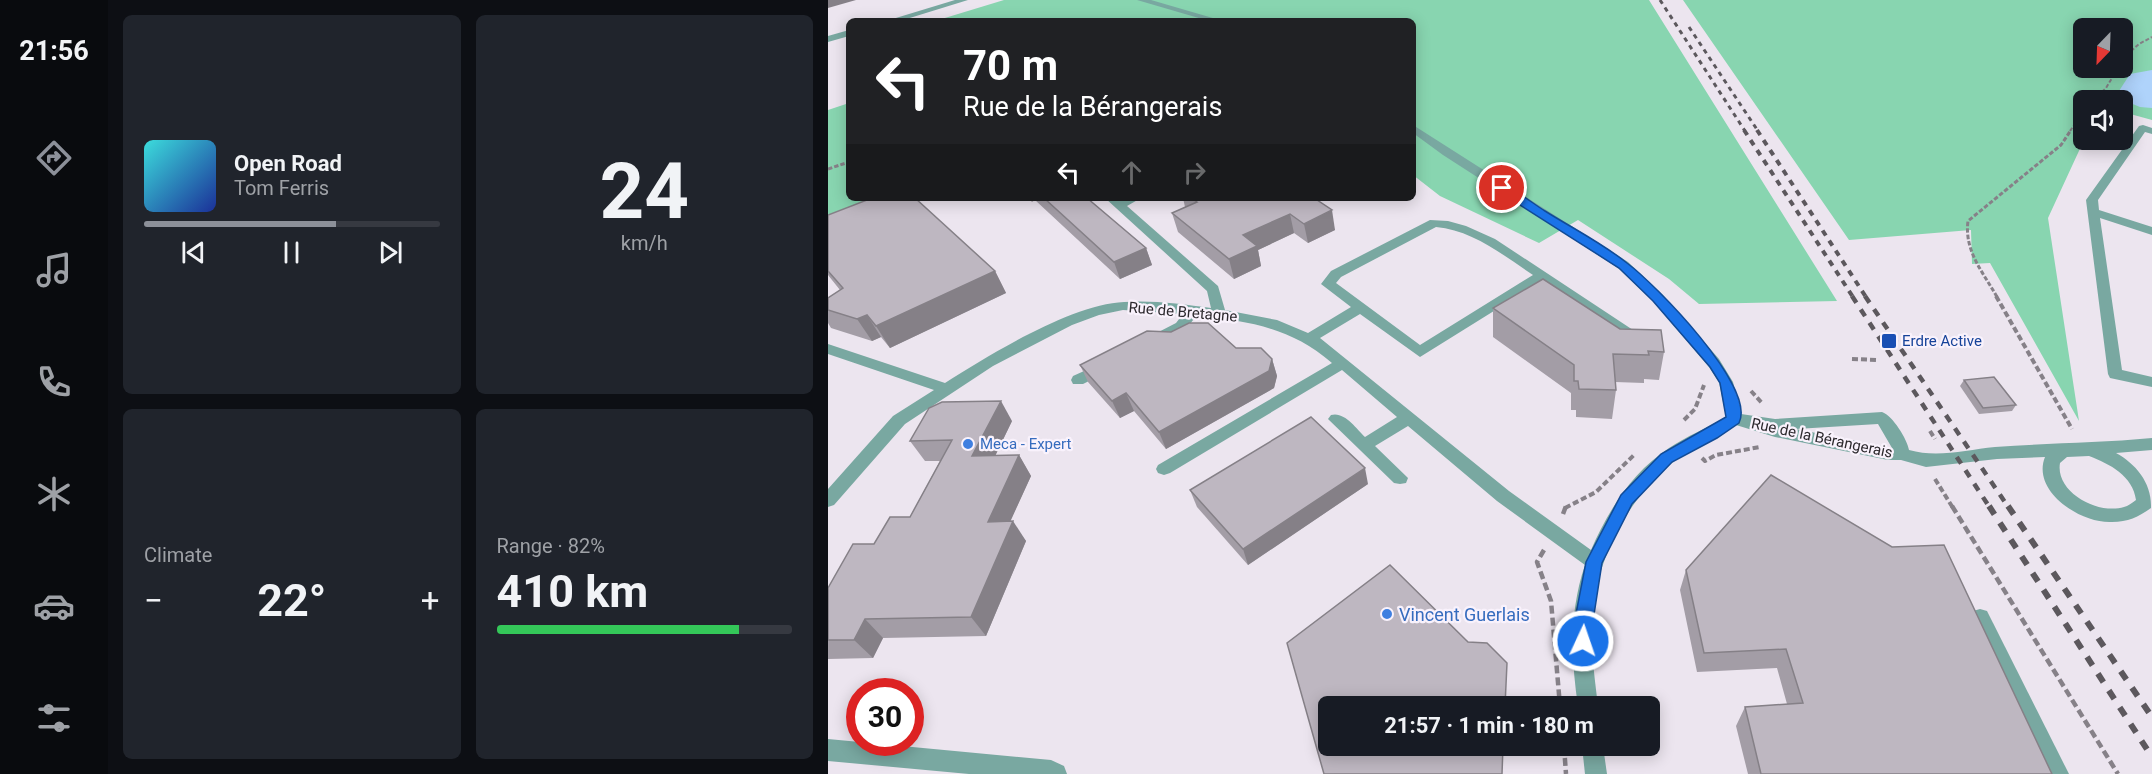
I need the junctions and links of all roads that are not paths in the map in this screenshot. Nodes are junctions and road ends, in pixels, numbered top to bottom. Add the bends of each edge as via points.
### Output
1 (964, 0) edge
2 (1141, 0) edge
3 (901, 18) edge
4 (1209, 18) edge
5 (846, 34) edge
6 (828, 39) edge
7 (1416, 130) edge
8 (2152, 131) edge
9 (1115, 202) edge
10 (2094, 212) junction
11 (2152, 231) edge
12 (1542, 275) junction
13 (1360, 308) junction
14 (1194, 310) junction
15 (1220, 313) junction
16 (1628, 333) edge
17 (1309, 338) junction
18 (1140, 347) edge
19 (828, 349) edge
20 (1120, 358) edge
21 (1343, 363) junction
22 (1078, 380) dead end
23 (2152, 382) edge
24 (944, 388) junction
25 (1408, 417) junction
26 (1336, 419) dead end
27 (1734, 419) junction
28 (2152, 444) edge
29 (1364, 445) junction
30 (2066, 449) junction
31 (2086, 450) junction
32 (1901, 454) junction
33 (1164, 469) dead end
34 (1400, 478) dead end
35 (828, 500) edge
36 (1594, 562) junction
37 (1980, 617) edge
38 (1587, 696) edge
39 (828, 750) edge
40 (1594, 756) edge
41 (1056, 774) edge
42 (1596, 774) edge
43 (2058, 774) edge

1 - 3 street
2 - 4 street
5 - 6 street
7 - 27 street, Rue de la Bérangerais via 1623,265 1658,298 1714,363 1728,388
8 - 10 street via 2143,128 2092,200
9 - 15 street via 1213,289
10 - 11 street
10 - 23 street via 2115,374
12 - 13 street via 1420,352
12 - 13 street via 1478,236 1447,223 1434,223 1336,274 1328,284
12 - 16 street
13 - 17 street
14 - 15 street, Rue de Bretagne
14 - 18 street via 1181,326
14 - 24 street, Rue de Bretagne via 1123,306 1096,311 988,362
15 - 17 street, Rue de Bretagne via 1272,323
17 - 21 street, Rue de Bretagne
19 - 24 street
20 - 22 street
21 - 25 street, Rue de Bretagne
21 - 33 street
24 - 35 street, Rue de Bretagne via 899,420
25 - 29 street
25 - 36 street, Rue de Bretagne via 1503,496
26 - 29 street
27 - 32 street, Rue de la Bérangerais via 1775,431
27 - 32 street, Rue de la Bérangerais via 1775,426 1882,418 1900,445
27 - 36 street via 1667,458 1626,500
28 - 31 street
29 - 34 street
30 - 31 street
30 - 31 street via 2055,454 2049,463 2049,474 2069,500 2105,516 2137,513 2145,503 2145,491 2137,477 2105,455
30 - 32 street via 1926,461
36 - 38 street via 1582,624
37 - 43 street
39 - 41 street
40 - 42 street

